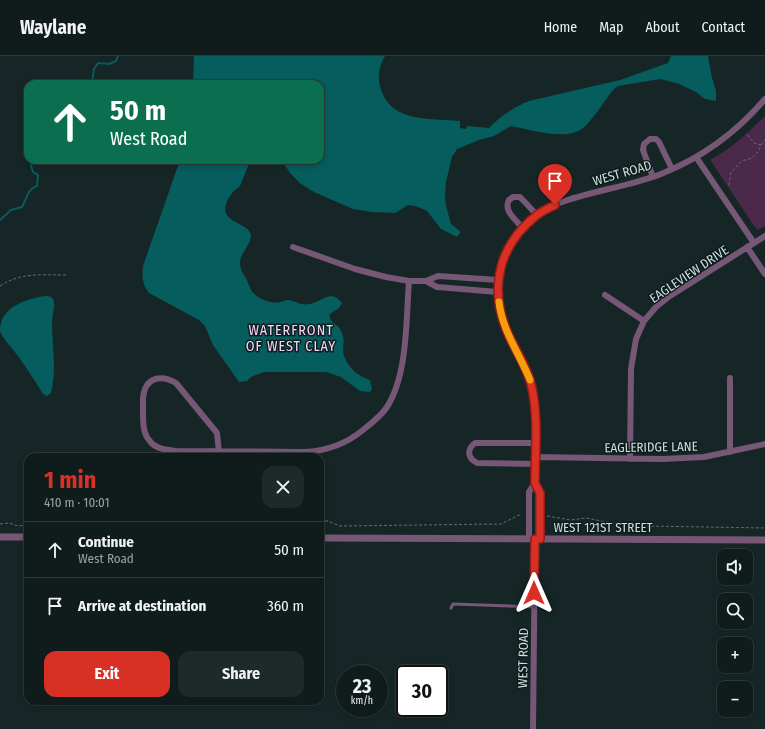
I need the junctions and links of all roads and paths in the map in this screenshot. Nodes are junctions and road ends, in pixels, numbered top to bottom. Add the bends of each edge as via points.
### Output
1 (765, 99) edge
2 (746, 133) dead end
3 (765, 140) edge
4 (761, 145) junction
5 (696, 157) junction
6 (672, 169) junction
7 (653, 177) junction
8 (729, 185) dead end
9 (537, 216) junction
10 (523, 228) junction
11 (764, 238) edge
12 (754, 243) junction
13 (293, 247) dead end
14 (748, 247) junction
15 (765, 274) edge
16 (66, 275) dead end
17 (498, 280) junction
18 (409, 281) junction
19 (426, 281) junction
20 (0, 286) edge
21 (498, 292) junction
22 (604, 295) dead end
23 (644, 321) junction
24 (730, 378) dead end
25 (536, 443) junction
26 (765, 444) edge
27 (219, 452) junction
28 (730, 452) junction
29 (535, 457) junction
30 (630, 459) junction
31 (535, 464) junction
32 (535, 483) junction
33 (529, 516) junction
34 (540, 516) junction
35 (324, 521) edge
36 (0, 524) edge
37 (24, 525) edge
38 (765, 528) edge
39 (0, 537) edge
40 (24, 537) edge
41 (324, 538) edge
42 (535, 539) junction
43 (765, 540) edge
44 (534, 607) junction
45 (451, 608) dead end
46 (533, 729) edge

1 - 5 street, WEST ROAD via 740,125
2 - 4 path via 754,143
3 - 4 path
4 - 8 path via 752,158 738,163 731,172
5 - 6 street, WEST ROAD
5 - 12 street
6 - 7 street, WEST ROAD
6 - 7 street via 659,142 650,139 644,144 643,150
7 - 9 street, WEST ROAD via 565,201
9 - 10 street, WEST ROAD
9 - 10 street via 520,197 508,200 508,210
10 - 17 street, WEST ROAD via 506,251
11 - 12 street, EAGLEVIEW DRIVE
12 - 14 street, EAGLEVIEW DRIVE
13 - 18 street via 372,274
14 - 15 street
14 - 23 street, EAGLEVIEW DRIVE via 670,296
16 - 20 path via 23,276
17 - 19 street via 438,276
17 - 21 street, WEST ROAD
18 - 19 street
18 - 27 street via 400,378 387,407 370,425 340,445 316,452
19 - 21 street via 437,287
21 - 25 street, WEST ROAD via 499,308 506,330 531,382 536,413
22 - 23 street
23 - 30 street, EAGLEVIEW DRIVE via 636,338 632,358
24 - 28 street
25 - 29 street, WEST ROAD
25 - 31 street via 475,444 468,451 472,460 477,463
26 - 28 street, EAGLERIDGE LANE
27 - 27 street via 165,450 149,440 143,420 143,397 151,381 163,377 176,383 216,433
28 - 30 street, EAGLERIDGE LANE via 704,457
29 - 30 street, EAGLERIDGE LANE
29 - 31 street, WEST ROAD
31 - 32 street, WEST ROAD
32 - 33 street, WEST ROAD via 530,492
32 - 34 street, WEST ROAD via 540,493
33 - 35 path via 519,515 501,524 340,526
33 - 42 street, WEST ROAD
34 - 38 path via 570,520 586,518 645,526
34 - 42 street, WEST ROAD
36 - 37 path
39 - 40 street
41 - 42 street, WEST 121ST STREET
42 - 43 street, WEST 121ST STREET
42 - 44 street, WEST ROAD
44 - 45 lane via 453,604
44 - 46 street, WEST ROAD

